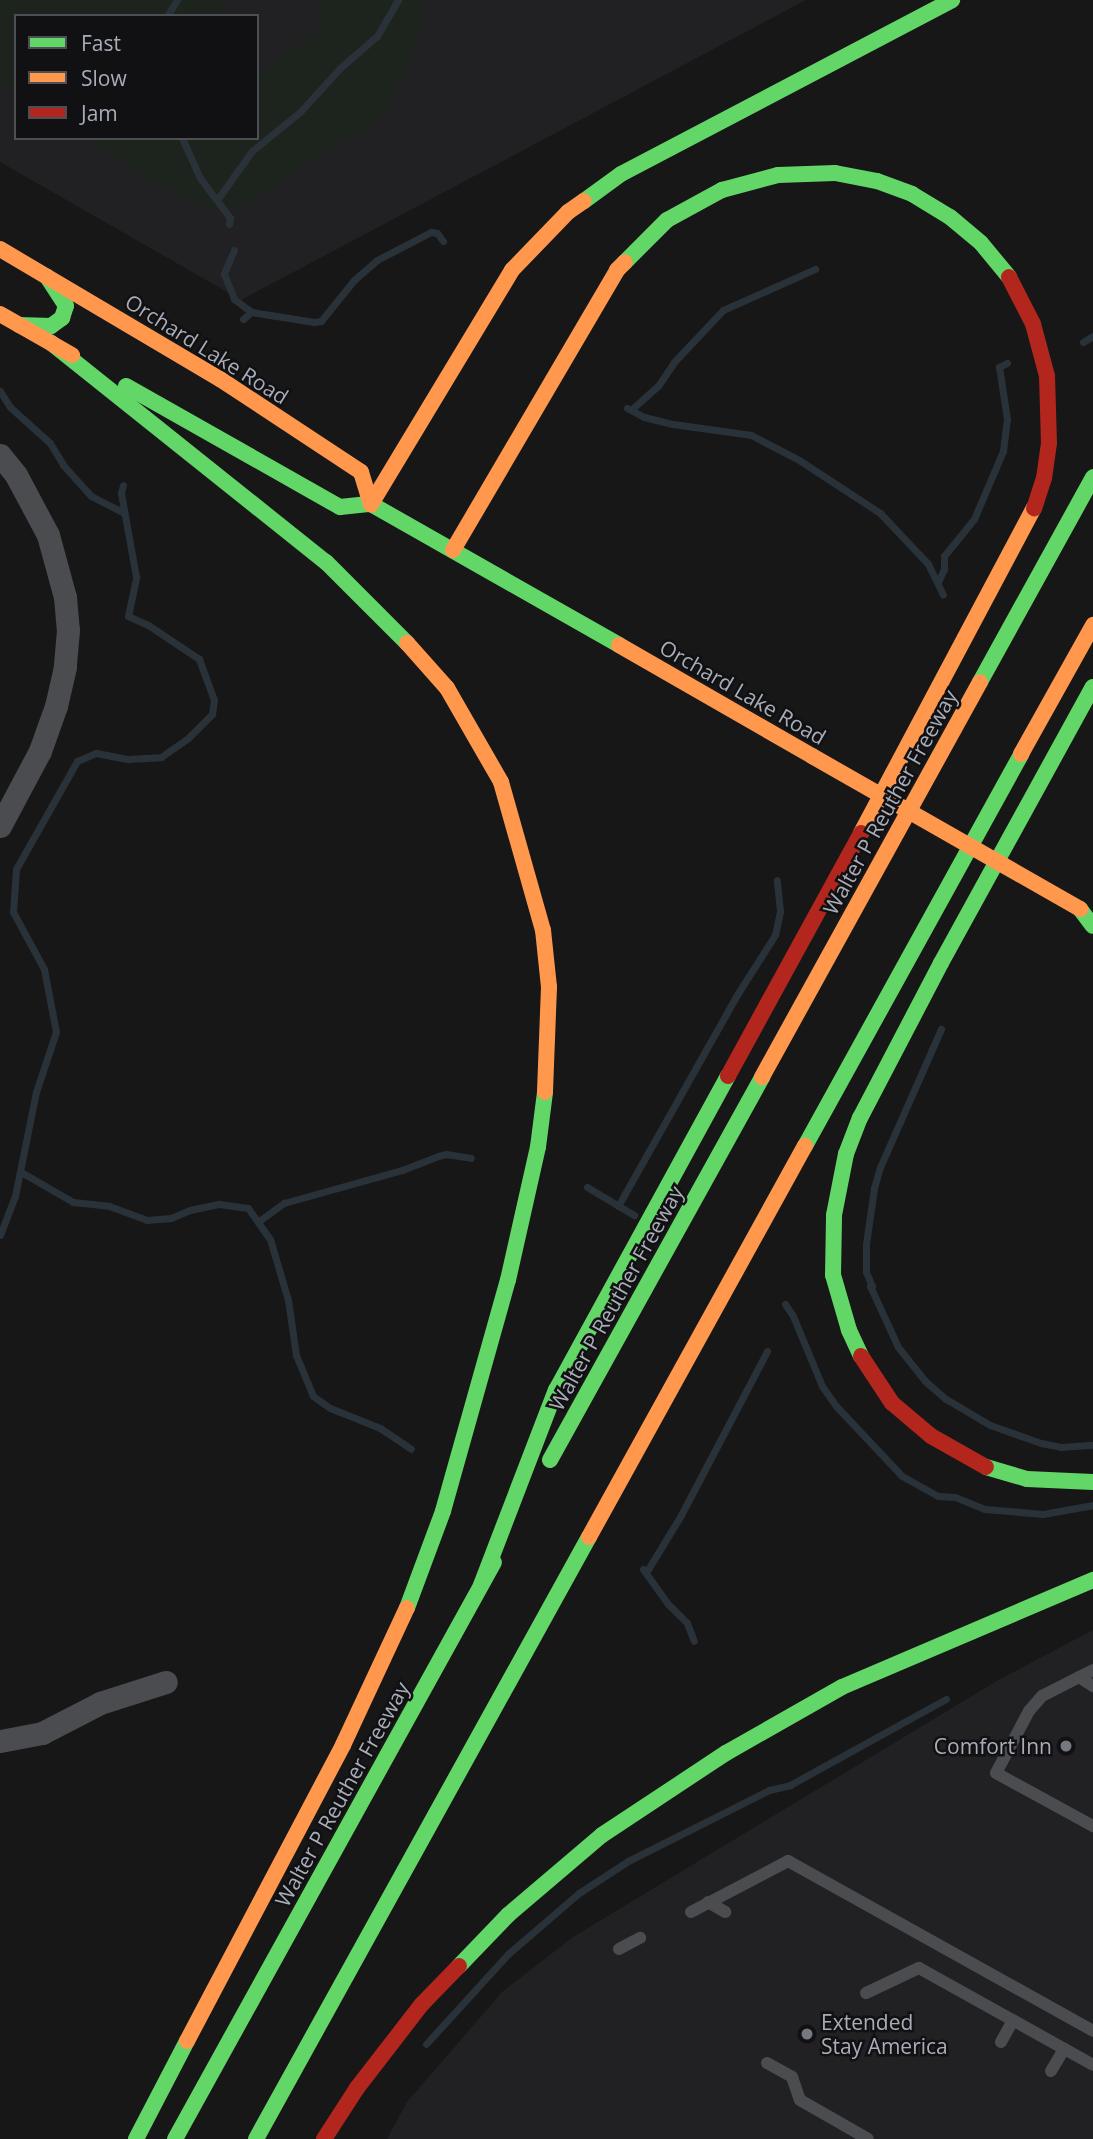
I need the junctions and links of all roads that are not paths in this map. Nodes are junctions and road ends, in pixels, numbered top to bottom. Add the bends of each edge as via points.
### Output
1 (952, 0) edge
2 (0, 249) edge
3 (47, 277) junction
4 (0, 314) edge
5 (19, 325) junction
6 (50, 342) junction
7 (0, 455) edge
8 (1093, 477) edge
9 (371, 504) junction
10 (453, 550) junction
11 (1093, 625) edge
12 (1093, 687) edge
13 (0, 826) edge
14 (1086, 912) edge
15 (1093, 926) edge
16 (1093, 1482) edge
17 (1093, 1580) edge
18 (481, 1585) junction
19 (1093, 1670) edge
20 (1079, 1677) junction
21 (166, 1682) dead end
22 (1093, 1686) edge
23 (0, 1741) edge
24 (1093, 1826) edge
25 (708, 1902) junction
26 (691, 1912) dead end
27 (725, 1912) dead end
28 (640, 1938) dead end
29 (620, 1949) dead end
30 (866, 1993) dead end
31 (1013, 2020) junction
32 (1093, 2031) edge
33 (1001, 2042) dead end
34 (1064, 2049) junction
35 (767, 2063) dead end
36 (1093, 2065) edge
37 (1051, 2071) dead end
38 (136, 2139) edge
39 (175, 2139) edge
40 (256, 2139) edge
41 (324, 2139) edge
42 (868, 2139) edge

1 - 9 main road via 621,174 568,212 512,271
2 - 3 main road, Orchard Lake Road
3 - 5 main road via 66,306 62,318 51,326
3 - 9 main road, Orchard Lake Road via 220,379 361,472
4 - 5 main road
5 - 6 main road
6 - 9 main road via 340,507
6 - 38 main road via 326,562 391,624 447,688 501,782 543,930 549,987 546,1084 538,1147 508,1280 432,1544 396,1634 343,1745
7 - 13 street via 48,534 65,597 68,630 56,706 40,751
8 - 18 main road, Walter P Reuther Freeway
9 - 10 main road, Orchard Lake Road
10 - 14 main road, Orchard Lake Road, bridge
10 - 18 main road via 617,270 667,220 722,190 778,175 835,173 912,194 981,243 1007,273 1033,324 1050,407 1046,466 1032,514 556,1390
11 - 40 main road
12 - 16 main road via 860,1118 846,1154 834,1215 833,1275 866,1368 892,1403 931,1436 978,1465 1027,1479
14 - 15 main road
17 - 41 main road via 842,1687 726,1753 602,1835 508,1915 422,2004
18 - 39 main road, Walter P Reuther Freeway
19 - 20 lane
20 - 22 lane
20 - 24 lane via 1042,1696 1029,1711 996,1773
21 - 23 street via 100,1703 42,1733
25 - 26 lane
25 - 27 lane
25 - 32 lane via 788,1861
28 - 29 lane
30 - 31 lane via 919,1968
31 - 33 lane
31 - 34 lane
34 - 36 lane
34 - 37 lane
35 - 42 lane via 792,2077 800,2101

